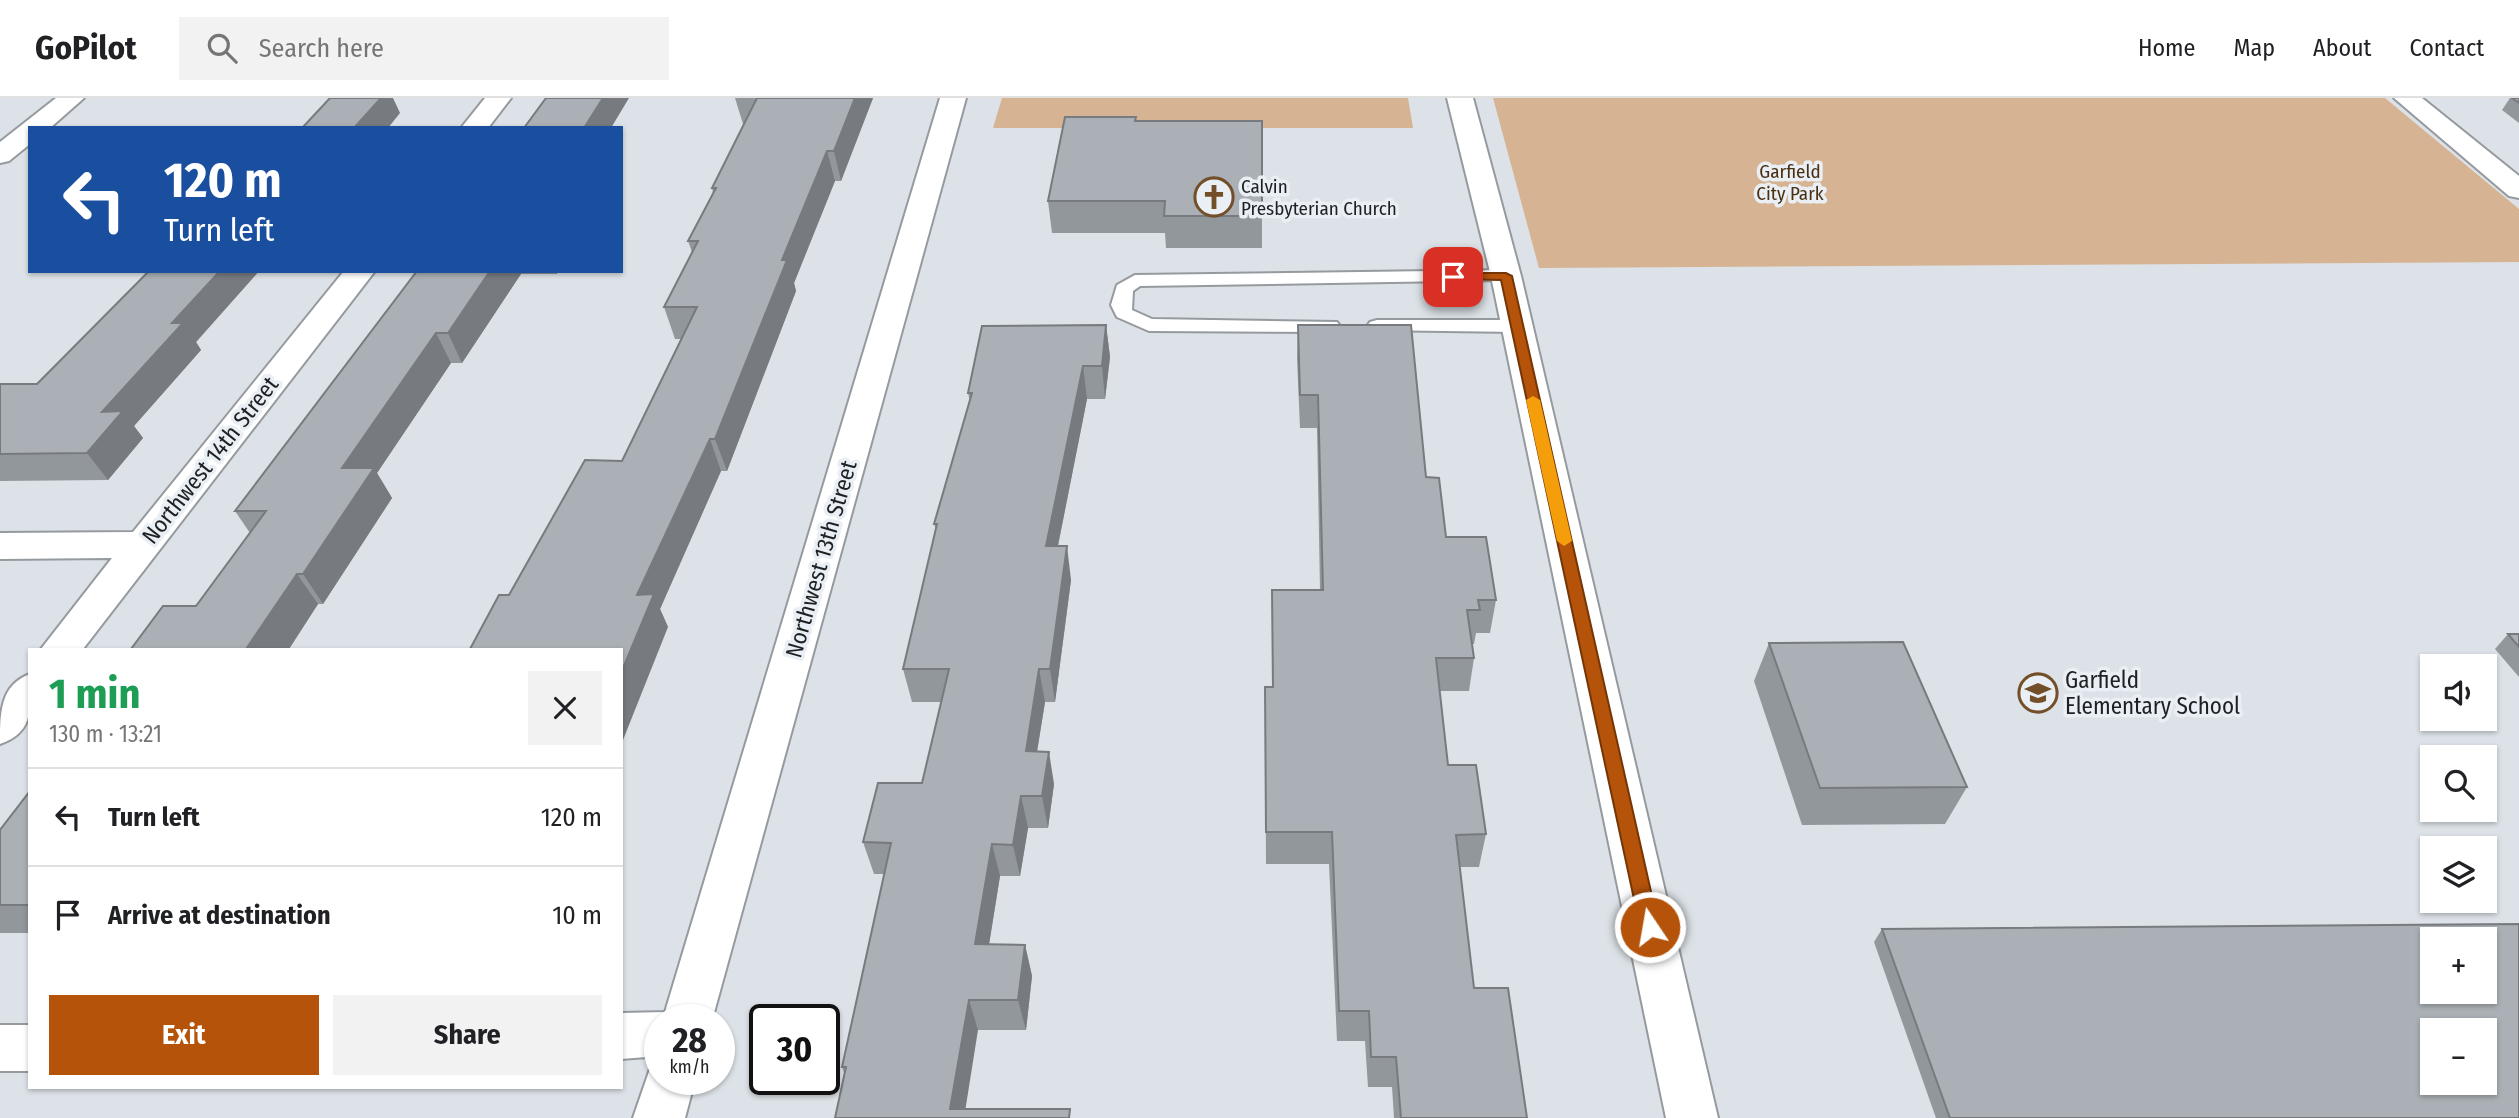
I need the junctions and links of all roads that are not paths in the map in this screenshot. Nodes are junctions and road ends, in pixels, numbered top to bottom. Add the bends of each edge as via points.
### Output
1 (71, 98) edge
2 (498, 98) edge
3 (953, 98) edge
4 (1460, 98) edge
5 (2407, 98) edge
6 (36, 126) edge
7 (476, 126) edge
8 (28, 133) edge
9 (0, 156) edge
10 (2519, 190) edge
11 (358, 273) edge
12 (1506, 276) junction
13 (1517, 326) junction
14 (142, 545) junction
15 (0, 546) edge
16 (62, 648) edge
17 (28, 692) edge
18 (0, 727) edge
19 (692, 1004) edge
20 (644, 1034) edge
21 (623, 1036) edge
22 (0, 1048) edge
23 (28, 1048) edge
24 (666, 1095) edge
25 (659, 1118) edge
26 (1692, 1118) edge

1 - 6 street
2 - 7 street
3 - 19 street, Northwest 13th Street
4 - 12 street
5 - 10 street
8 - 9 street
11 - 14 street, Northwest 14th Street
12 - 13 street
12 - 13 lane via 1135,281 1124,289 1121,306 1124,313 1149,325
13 - 26 street
14 - 15 street
14 - 16 street, Northwest 14th Street
17 - 18 street
20 - 21 street
22 - 23 street
24 - 25 street

